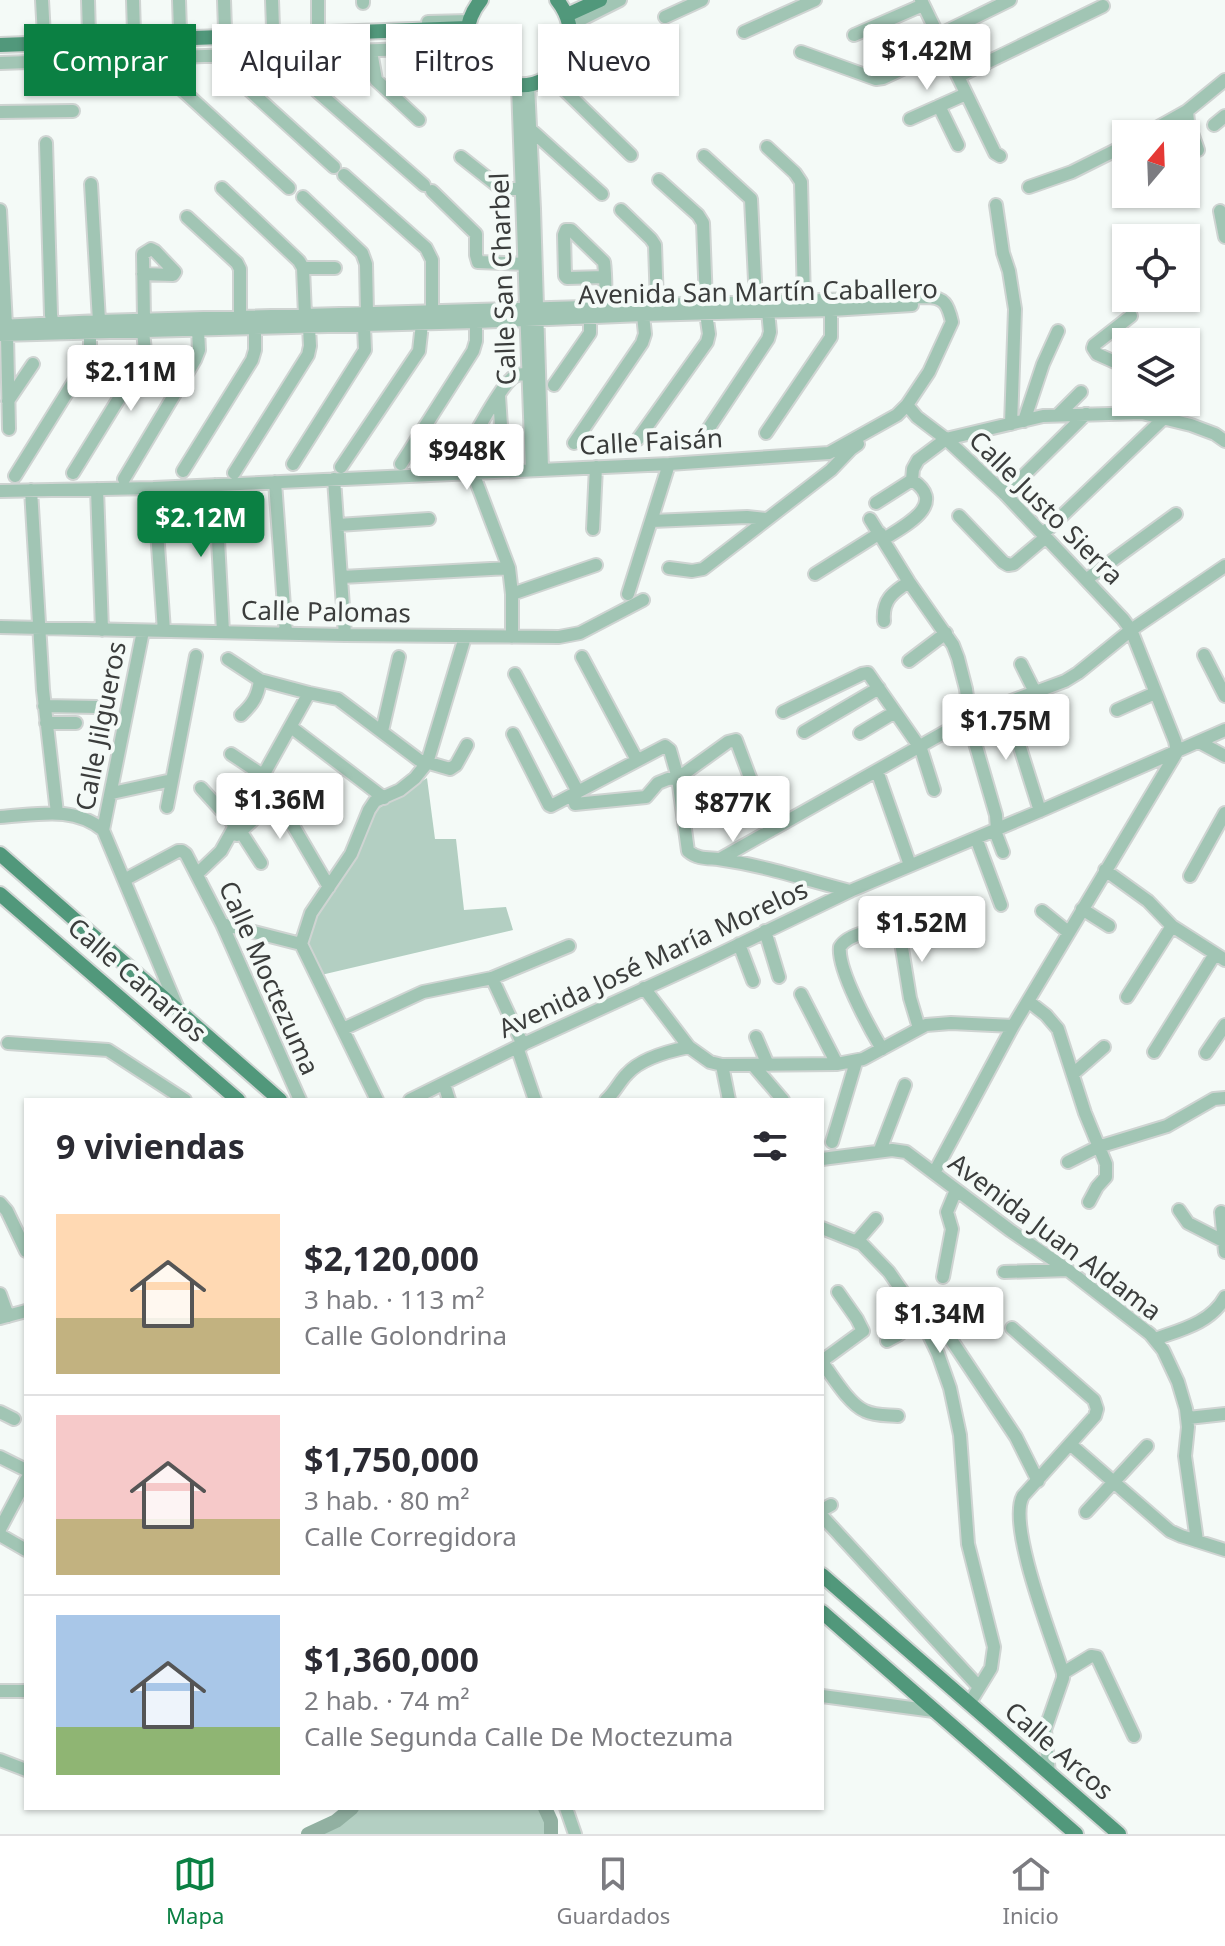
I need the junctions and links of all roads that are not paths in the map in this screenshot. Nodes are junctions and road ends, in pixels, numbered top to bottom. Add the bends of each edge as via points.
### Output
1 (42, 0) edge
2 (88, 0) edge
3 (133, 0) edge
4 (179, 0) edge
5 (224, 0) edge
6 (272, 0) edge
7 (318, 0) edge
8 (481, 0) edge
9 (580, 0) edge
10 (600, 0) edge
11 (620, 0) edge
12 (702, 0) edge
13 (815, 0) edge
14 (1010, 0) edge
15 (924, 2) edge
16 (1103, 6) dead end
17 (562, 8) edge
18 (665, 17) dead end
19 (43, 24) edge
20 (89, 24) edge
21 (134, 24) edge
22 (180, 24) edge
23 (225, 24) edge
24 (273, 24) edge
25 (318, 24) edge
26 (472, 24) edge
27 (744, 32) dead end
28 (945, 32) junction
29 (854, 35) dead end
30 (386, 36) edge
31 (24, 37) edge
32 (0, 38) edge
33 (386, 38) edge
34 (0, 45) edge
35 (386, 48) edge
36 (945, 49) junction
37 (371, 51) joint
38 (801, 52) dead end
39 (0, 54) edge
40 (24, 62) edge
41 (0, 63) edge
42 (965, 73) junction
43 (538, 80) edge
44 (1225, 80) edge
45 (523, 85) junction
46 (966, 94) junction
47 (189, 96) edge
48 (256, 96) edge
49 (322, 96) edge
50 (570, 96) edge
51 (939, 106) junction
52 (73, 111) dead end
53 (1187, 111) junction
54 (0, 112) edge
55 (1225, 116) edge
56 (910, 119) dead end
57 (419, 120) dead end
58 (1171, 120) edge
59 (1188, 120) edge
60 (1214, 125) dead end
61 (530, 129) junction
62 (46, 143) dead end
63 (958, 145) dead end
64 (767, 147) dead end
65 (1112, 152) edge
66 (631, 155) dead end
67 (704, 156) dead end
68 (461, 157) dead end
69 (659, 180) dead end
70 (91, 184) dead end
71 (1029, 187) dead end
72 (222, 188) dead end
73 (289, 188) dead end
74 (523, 189) junction
75 (602, 194) dead end
76 (303, 197) dead end
77 (996, 205) dead end
78 (0, 210) edge
79 (621, 210) dead end
80 (1220, 211) dead end
81 (187, 217) dead end
82 (1224, 234) edge
83 (525, 264) junction
84 (303, 268) junction
85 (335, 268) dead end
86 (143, 274) dead end
87 (605, 277) junction
88 (804, 300) junction
89 (756, 301) junction
90 (657, 305) junction
91 (606, 307) junction
92 (706, 308) junction
93 (831, 310) junction
94 (768, 311) junction
95 (432, 312) junction
96 (948, 313) junction
97 (532, 314) junction
98 (643, 315) junction
99 (1131, 316) dead end
100 (240, 317) junction
101 (590, 318) junction
102 (365, 320) junction
103 (99, 321) junction
104 (307, 321) junction
105 (255, 322) junction
106 (476, 322) junction
107 (53, 324) junction
108 (422, 324) junction
109 (143, 326) junction
110 (1116, 328) edge
111 (3, 330) edge
112 (198, 330) junction
113 (1058, 331) dead end
114 (1112, 331) edge
115 (90, 332) junction
116 (1112, 361) edge
117 (7, 364) junction
118 (529, 374) junction
119 (554, 385) dead end
120 (1081, 392) dead end
121 (499, 396) dead end
122 (8, 401) junction
123 (907, 405) junction
124 (1086, 414) junction
125 (1112, 414) edge
126 (897, 415) junction
127 (1058, 415) junction
128 (1155, 416) edge
129 (1164, 418) junction
130 (1018, 422) junction
131 (9, 429) dead end
132 (766, 433) dead end
133 (703, 437) dead end
134 (638, 439) dead end
135 (946, 439) junction
136 (1225, 441) edge
137 (574, 443) dead end
138 (293, 464) dead end
139 (401, 464) dead end
140 (669, 464) junction
141 (596, 467) junction
142 (537, 470) junction
143 (183, 471) dead end
144 (73, 473) dead end
145 (234, 473) dead end
146 (338, 473) junction
147 (473, 473) junction
148 (15, 476) dead end
149 (124, 479) dead end
150 (912, 480) junction
151 (275, 482) junction
152 (215, 485) junction
153 (154, 488) junction
154 (97, 489) junction
155 (31, 490) junction
156 (0, 491) edge
157 (1005, 494) junction
158 (876, 503) dead end
159 (1176, 514) dead end
160 (959, 516) dead end
161 (429, 519) dead end
162 (766, 519) junction
163 (870, 519) dead end
164 (652, 521) junction
165 (338, 525) junction
166 (593, 529) dead end
167 (1045, 535) junction
168 (882, 536) junction
169 (596, 565) dead end
170 (1225, 566) edge
171 (509, 568) junction
172 (669, 568) dead end
173 (815, 574) dead end
174 (342, 577) junction
175 (1087, 579) junction
176 (909, 582) junction
177 (512, 594) junction
178 (628, 594) dead end
179 (643, 600) dead end
180 (884, 621) dead end
181 (0, 627) edge
182 (39, 628) junction
183 (102, 630) junction
184 (1131, 630) junction
185 (143, 631) junction
186 (164, 631) junction
187 (223, 632) junction
188 (946, 633) junction
189 (286, 634) junction
190 (345, 635) junction
191 (465, 637) junction
192 (512, 637) junction
193 (1204, 655) dead end
194 (196, 656) dead end
195 (399, 657) dead end
196 (582, 657) dead end
197 (228, 659) dead end
198 (909, 661) dead end
199 (1021, 664) dead end
200 (515, 674) dead end
201 (260, 680) junction
202 (879, 688) junction
203 (1035, 692) junction
204 (309, 693) junction
205 (1155, 693) junction
206 (1225, 696) edge
207 (1006, 703) junction
208 (44, 706) junction
209 (97, 707) dead end
210 (1117, 710) dead end
211 (783, 712) dead end
212 (895, 712) junction
213 (241, 715) dead end
214 (968, 719) junction
215 (46, 723) junction
216 (76, 723) dead end
217 (291, 727) junction
218 (1225, 730) edge
219 (382, 731) junction
220 (804, 732) dead end
221 (860, 733) dead end
222 (513, 734) dead end
223 (1199, 742) junction
224 (467, 745) dead end
225 (918, 746) junction
226 (1177, 752) junction
227 (231, 754) dead end
228 (1225, 756) edge
229 (637, 760) junction
230 (427, 763) junction
231 (877, 771) junction
232 (264, 776) junction
233 (678, 778) junction
234 (172, 780) junction
235 (201, 788) dead end
236 (934, 790) dead end
237 (112, 793) junction
238 (276, 798) junction
239 (384, 798) junction
240 (576, 798) junction
241 (167, 807) dead end
242 (1040, 811) junction
243 (57, 813) junction
244 (1225, 813) edge
245 (0, 817) edge
246 (238, 829) junction
247 (103, 830) junction
248 (996, 830) junction
249 (770, 831) junction
250 (976, 838) junction
251 (1003, 852) dead end
252 (0, 854) edge
253 (720, 859) junction
254 (261, 863) dead end
255 (910, 865) junction
256 (1105, 870) junction
257 (197, 874) junction
258 (1190, 876) dead end
259 (124, 880) junction
260 (329, 887) junction
261 (850, 891) junction
262 (0, 894) edge
263 (1001, 905) dead end
264 (16, 907) junction
265 (0, 909) edge
266 (1082, 909) junction
267 (1042, 911) dead end
268 (222, 924) junction
269 (1109, 926) dead end
270 (1172, 926) junction
271 (765, 931) junction
272 (1068, 932) junction
273 (301, 944) junction
274 (739, 944) junction
275 (569, 946) dead end
276 (1220, 957) edge
277 (779, 977) dead end
278 (492, 978) junction
279 (753, 981) dead end
280 (644, 988) junction
281 (801, 994) dead end
282 (1127, 997) dead end
283 (1028, 1001) junction
284 (179, 1011) junction
285 (1225, 1025) edge
286 (1013, 1026) junction
287 (919, 1028) junction
288 (343, 1029) junction
289 (756, 1037) dead end
290 (8, 1043) dead end
291 (520, 1046) junction
292 (689, 1047) junction
293 (1104, 1047) dead end
294 (882, 1049) junction
295 (1154, 1052) dead end
296 (1206, 1053) dead end
297 (856, 1062) junction
298 (837, 1064) junction
299 (722, 1065) junction
300 (753, 1065) junction
301 (768, 1065) junction
302 (1073, 1074) junction
303 (444, 1084) junction
304 (905, 1085) dead end
305 (182, 1098) edge
306 (236, 1098) edge
307 (278, 1098) edge
308 (299, 1098) edge
309 (376, 1098) edge
310 (414, 1098) edge
311 (448, 1098) edge
312 (534, 1098) edge
313 (613, 1098) edge
314 (724, 1098) edge
315 (781, 1098) edge
316 (1225, 1098) edge
317 (832, 1142) dead end
318 (1098, 1147) junction
319 (880, 1150) junction
320 (824, 1159) edge
321 (1068, 1162) dead end
322 (934, 1173) junction
323 (956, 1190) junction
324 (1089, 1202) dead end
325 (2, 1209) edge
326 (1179, 1210) dead end
327 (1221, 1212) dead end
328 (876, 1219) dead end
329 (824, 1229) edge
330 (857, 1241) junction
331 (1224, 1247) edge
332 (24, 1248) edge
333 (1068, 1270) junction
334 (943, 1277) dead end
335 (1006, 1277) dead end
336 (838, 1292) dead end
337 (0, 1294) edge
338 (1225, 1297) edge
339 (24, 1312) edge
340 (926, 1316) junction
341 (4, 1317) edge
342 (1012, 1328) dead end
343 (1155, 1339) junction
344 (887, 1341) dead end
345 (824, 1360) edge
346 (824, 1365) edge
347 (0, 1412) edge
348 (1225, 1414) edge
349 (898, 1416) dead end
350 (1188, 1418) junction
351 (14, 1419) dead end
352 (1070, 1444) junction
353 (1147, 1446) dead end
354 (0, 1457) edge
355 (24, 1469) edge
356 (1038, 1481) junction
357 (1113, 1482) junction
358 (24, 1484) edge
359 (0, 1498) edge
360 (13, 1504) junction
361 (825, 1510) edge
362 (1086, 1512) dead end
363 (0, 1532) edge
364 (1197, 1541) junction
365 (24, 1549) edge
366 (1225, 1550) edge
367 (824, 1577) edge
368 (824, 1614) edge
369 (1063, 1673) junction
370 (979, 1687) junction
371 (0, 1691) edge
372 (24, 1691) edge
373 (824, 1696) edge
374 (969, 1704) junction
375 (934, 1711) junction
376 (1134, 1736) dead end
377 (0, 1760) edge
378 (24, 1769) edge
379 (1049, 1774) junction
380 (567, 1810) edge
381 (575, 1834) edge
382 (1076, 1834) edge
383 (1119, 1834) edge

1 - 19 street
2 - 20 street
3 - 21 street
4 - 22 street
5 - 23 street
6 - 24 street
7 - 25 street
8 - 26 main road
9 - 17 main road
10 - 17 main road
11 - 17 street
12 - 18 street
13 - 27 street
14 - 28 street
15 - 28 street
15 - 29 street
15 - 36 street
16 - 42 street
28 - 42 street
30 - 34 main road
31 - 32 street
33 - 39 main road
35 - 37 street
36 - 38 street via 876,79
36 - 46 street
37 - 57 street via 376,80
40 - 41 street
42 - 46 street via 1003,151 1000,156
43 - 45 main road
44 - 53 street
45 - 61 street, Calle San Charbel
45 - 74 street, Calle San Charbel
46 - 51 street
47 - 73 street
48 - 95 street via 426,248 432,260
49 - 83 street via 473,229 478,262
50 - 66 street
51 - 56 street
51 - 63 street
52 - 54 street
53 - 58 street
53 - 59 street
55 - 60 street
61 - 75 street
61 - 97 street, Calle San Charbel
62 - 107 street
64 - 88 street via 801,182
65 - 71 street
67 - 89 street via 751,199
68 - 74 street via 499,187
69 - 92 street via 703,223
70 - 103 street
72 - 84 street
74 - 83 street, Calle San Charbel
76 - 102 street via 365,258
77 - 130 street via 1015,309
78 - 111 street
79 - 90 street via 655,245
80 - 82 street
81 - 100 street via 237,263
83 - 97 street, Calle San Charbel
84 - 85 street
84 - 104 street
86 - 109 street
87 - 87 street via 602,260 566,230 565,276
87 - 91 street
88 - 89 street, Avenida San Martín Caballero
88 - 96 street, Avenida San Martín Caballero via 932,297 945,302
89 - 92 street, Avenida San Martín Caballero
90 - 91 street, Avenida San Martín Caballero
90 - 92 street, Avenida San Martín Caballero
91 - 97 street, Avenida San Martín Caballero
92 - 94 street, Avenida San Martín Caballero
92 - 98 street, Avenida San Martín Caballero
92 - 134 street via 707,342
93 - 94 street, Avenida San Martín Caballero
93 - 96 street, Avenida San Martín Caballero via 926,304
93 - 132 street via 831,337
94 - 133 street via 768,339
95 - 97 street, Avenida San Martín Caballero
95 - 102 street, Avenida San Martín Caballero
96 - 123 street via 952,322 947,334
97 - 101 street, Avenida San Martín Caballero
97 - 106 street, Avenida San Martín Caballero
97 - 118 street, Calle San Charbel
97 - 142 street, Calle San Charbel
98 - 101 street, Avenida San Martín Caballero
98 - 137 street via 642,343
99 - 110 street
100 - 105 street, Avenida San Martín Caballero
100 - 109 street, Avenida San Martín Caballero
101 - 119 street via 590,333
102 - 104 street, Avenida San Martín Caballero
102 - 108 street, Avenida San Martín Caballero
102 - 138 street via 365,350
103 - 107 street, Avenida San Martín Caballero
103 - 109 street, Avenida San Martín Caballero
104 - 105 street, Avenida San Martín Caballero
104 - 145 street via 308,355
105 - 112 street, Avenida San Martín Caballero
105 - 143 street via 252,360
106 - 108 street, Avenida San Martín Caballero
106 - 139 street via 473,351
107 - 111 street, Avenida San Martín Caballero
108 - 146 street via 419,351
109 - 112 street, Avenida San Martín Caballero
109 - 115 street, Avenida San Martín Caballero
109 - 144 street via 142,361
111 - 115 street, Avenida San Martín Caballero
111 - 117 street
112 - 149 street via 195,360
113 - 130 street
114 - 116 street via 1093,348
115 - 148 street via 86,362
117 - 122 street
117 - 122 street via 33,364
118 - 121 street via 510,380
118 - 142 street, Calle San Charbel
120 - 127 street
122 - 131 street
123 - 126 street, Calle Faisán
123 - 135 street, Calle Justo Sierra
124 - 125 street
124 - 127 street
124 - 157 street
126 - 140 street, Calle Faisán via 829,453
126 - 162 street
127 - 130 street
128 - 129 street
129 - 136 street
129 - 167 street
130 - 135 street
135 - 150 street via 918,460
135 - 157 street, Calle Justo Sierra
140 - 141 street, Calle Faisán
140 - 164 street
141 - 142 street, Calle Faisán
141 - 166 street
142 - 147 street, Calle Faisán
146 - 147 street, Calle Faisán
146 - 151 street, Calle Faisán
146 - 165 street
147 - 171 street
150 - 158 street
150 - 168 street via 927,496 924,508
151 - 152 street, Calle Faisán
151 - 189 street
152 - 153 street, Calle Faisán
152 - 187 street
153 - 154 street, Calle Faisán
153 - 186 street
154 - 155 street, Calle Faisán
154 - 183 street
155 - 156 street, Calle Faisán
155 - 182 street
157 - 167 street, Calle Justo Sierra
159 - 175 street
160 - 167 street via 1008,565
161 - 165 street
162 - 164 street
162 - 172 street via 703,569
163 - 168 street
164 - 178 street
165 - 174 street
167 - 175 street, Calle Justo Sierra
168 - 173 street
168 - 176 street
169 - 177 street
170 - 184 street
171 - 174 street
171 - 177 street
174 - 190 street
175 - 184 street, Calle Justo Sierra
176 - 180 street via 887,599
176 - 188 street
177 - 192 street
179 - 192 street, Calle Palomas via 580,633
181 - 182 street, Calle Palomas
182 - 183 street, Calle Palomas
182 - 208 street
183 - 185 street, Calle Palomas
184 - 203 street via 1078,673
184 - 205 street, Calle Justo Sierra
185 - 186 street, Calle Palomas
185 - 237 street, Calle Jilgueros
186 - 187 street, Calle Palomas
187 - 189 street, Calle Palomas
188 - 198 street
188 - 214 street via 966,689
189 - 190 street, Calle Palomas
190 - 191 street, Calle Palomas
191 - 192 street, Calle Palomas
191 - 230 street
193 - 206 street
194 - 234 street
195 - 219 street
196 - 229 street
197 - 201 street
199 - 203 street
200 - 240 street
201 - 204 street
201 - 213 street via 258,693
202 - 211 street via 868,673 862,674
202 - 212 street
202 - 220 street
203 - 207 street
204 - 217 street, Calle Moctezuma
204 - 219 street via 338,699
205 - 210 street
205 - 226 street, Calle Justo Sierra
207 - 214 street
207 - 242 street
208 - 209 street
208 - 215 street
212 - 221 street
212 - 225 street
214 - 225 street
214 - 248 street
215 - 216 street
215 - 243 street
217 - 232 street, Calle Moctezuma
217 - 239 street
218 - 223 street, Avenida José María Morelos
219 - 230 street
222 - 240 street via 549,805
223 - 226 street, Avenida José María Morelos
223 - 228 street
224 - 230 street via 454,768
225 - 231 street
225 - 236 street
226 - 242 street, Avenida José María Morelos
226 - 256 street
227 - 232 street
229 - 233 street via 665,746
229 - 240 street
230 - 239 street via 415,778
231 - 249 street
231 - 255 street
232 - 238 street
232 - 246 street, Calle Moctezuma
233 - 240 street via 658,783 646,797
233 - 249 street via 736,740
233 - 253 street via 688,851
234 - 237 street
234 - 241 street
235 - 246 street
237 - 247 street, Calle Jilgueros
238 - 246 street
238 - 260 street
239 - 260 street via 369,810 351,854
242 - 248 street, Avenida José María Morelos
243 - 245 street
243 - 247 street via 82,816
244 - 258 street
246 - 254 street
246 - 257 street, Calle Moctezuma
247 - 259 street
248 - 250 street, Avenida José María Morelos
248 - 251 street
249 - 253 street
250 - 255 street, Avenida José María Morelos
250 - 263 street
252 - 284 main road, Calle Canarios
253 - 261 street
255 - 261 street, Avenida José María Morelos
256 - 266 street
256 - 270 street
257 - 259 street, Calle Moctezuma via 186,854 178,851
257 - 268 street, Calle Moctezuma
259 - 284 street
260 - 273 street via 311,913
261 - 271 street, Avenida José María Morelos
262 - 264 main road, Calle Canarios
264 - 265 street
264 - 306 main road, Calle Canarios
266 - 269 street
266 - 272 street
267 - 272 street
268 - 273 street
268 - 308 street, Calle Moctezuma
270 - 276 street
270 - 282 street
271 - 274 street, Avenida José María Morelos
271 - 277 street
272 - 283 street
273 - 288 street
274 - 279 street
274 - 280 street, Avenida José María Morelos
275 - 278 street
276 - 295 street
278 - 288 street via 423,992
278 - 291 street
280 - 291 street, Avenida José María Morelos
280 - 292 street
281 - 298 street
283 - 286 street
283 - 302 street via 1058,1029
284 - 307 main road, Calle Canarios
285 - 296 street
286 - 287 street via 938,1023
286 - 322 street
287 - 294 street
287 - 294 street via 900,938 884,930 848,938 840,957
288 - 309 street
289 - 301 street
290 - 305 street via 108,1050
291 - 303 street, Avenida José María Morelos
291 - 312 street
292 - 299 street
292 - 313 street via 639,1064 624,1077
293 - 302 street
294 - 297 street
297 - 298 street
297 - 317 street
298 - 301 street
299 - 300 street
299 - 314 street
300 - 301 street
300 - 315 street
302 - 318 street
303 - 310 street, Avenida José María Morelos
303 - 311 street
304 - 319 street
316 - 318 street via 1167,1126
318 - 321 street
318 - 324 street via 1107,1173
319 - 320 street, Avenida Juan Aldama
319 - 322 street, Avenida Juan Aldama via 902,1151
322 - 323 street, Avenida Juan Aldama
323 - 333 street, Avenida Juan Aldama
323 - 334 street via 947,1212 953,1226
325 - 332 street
326 - 331 street via 1188,1223
327 - 331 street
328 - 330 street
329 - 330 street
330 - 340 street
333 - 335 street
333 - 343 street, Avenida Juan Aldama
336 - 345 street via 863,1331
337 - 341 street
338 - 343 street via 1206,1318
339 - 341 street
340 - 344 street
340 - 356 street via 938,1319 1016,1437
340 - 370 street via 960,1435 968,1544 994,1647 991,1668
342 - 352 street via 1096,1404 1095,1416
343 - 350 street, Avenida Juan Aldama via 1178,1382
346 - 349 street via 862,1409
347 - 351 street
348 - 350 street
350 - 364 street, Avenida Juan Aldama via 1185,1456
352 - 356 street
352 - 357 street
353 - 357 street
354 - 355 street
356 - 369 street via 1019,1504 1021,1533
357 - 362 street
357 - 364 street via 1170,1531
358 - 360 street
359 - 360 street
360 - 363 street
361 - 370 street
363 - 365 street
364 - 366 street
367 - 374 main road, Calle Arcos
368 - 375 main road, Calle Arcos
369 - 376 street via 1091,1656 1098,1658
369 - 379 street via 1045,1730
370 - 374 street
371 - 372 street
373 - 375 street
374 - 379 main road, Calle Arcos
375 - 382 main road, Calle Arcos
377 - 378 street
379 - 383 main road, Calle Arcos
380 - 381 street

